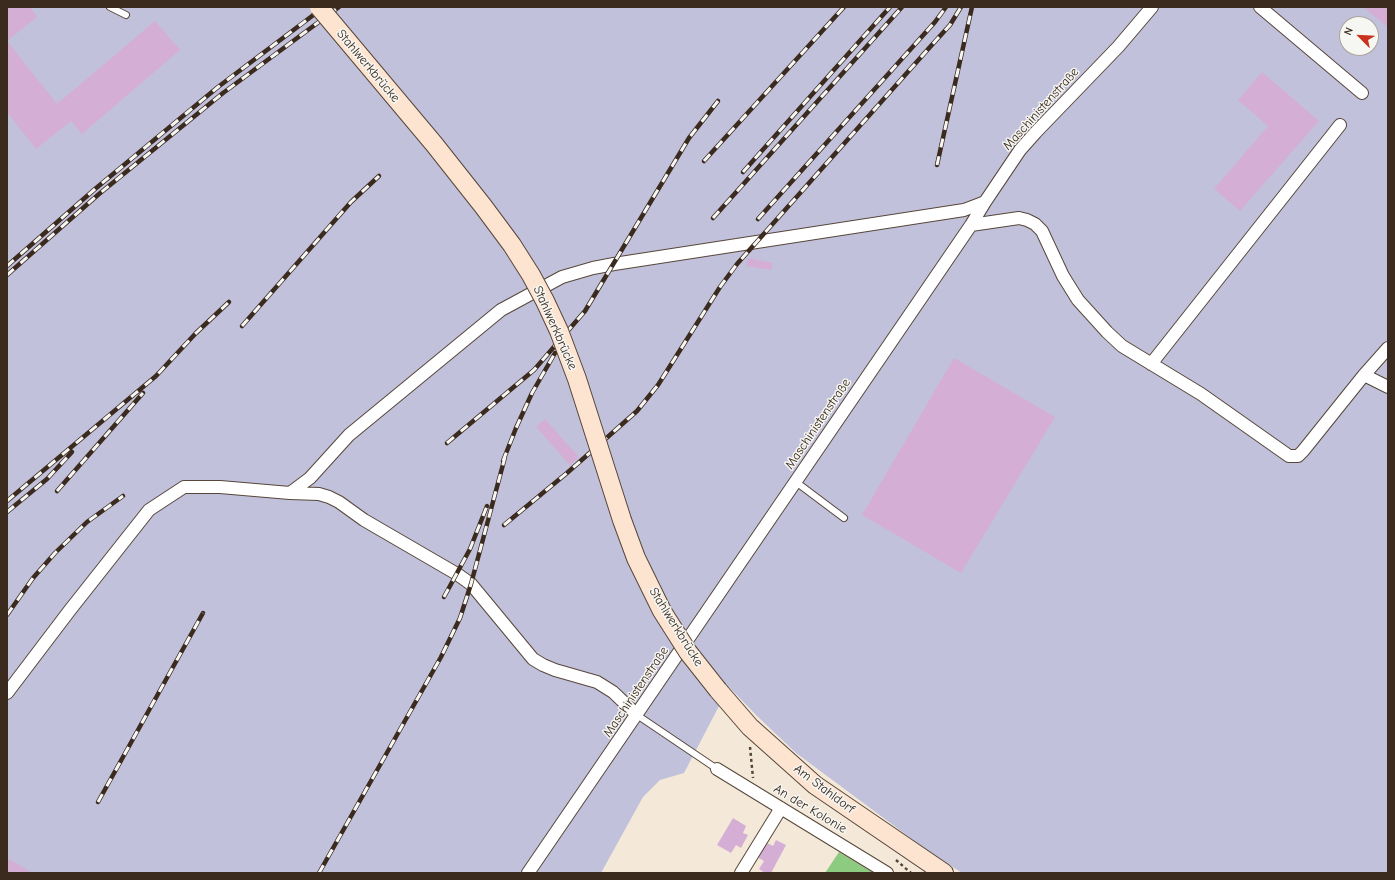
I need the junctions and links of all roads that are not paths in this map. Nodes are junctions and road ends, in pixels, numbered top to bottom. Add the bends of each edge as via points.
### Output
1 (110, 7) edge
2 (319, 7) edge
3 (1152, 7) edge
4 (1260, 7) edge
5 (126, 15) dead end
6 (1362, 93) dead end
7 (1340, 126) dead end
8 (986, 202) junction
9 (971, 225) junction
10 (1388, 348) edge
11 (1151, 364) junction
12 (1364, 375) junction
13 (1388, 387) edge
14 (796, 482) junction
15 (290, 493) junction
16 (844, 518) dead end
17 (718, 690) joint
18 (7, 693) edge
19 (637, 715) junction
20 (718, 769) joint
21 (781, 808) junction
22 (528, 873) edge
23 (741, 873) edge
24 (887, 873) edge
25 (944, 873) edge

1 - 5 lane
2 - 17 main road, Stahlwerkbrücke, bridge via 483,206 531,275 559,331 636,558 662,611 688,652
3 - 8 street, Maschinistenstraße via 1020,150
4 - 6 street
7 - 11 street
8 - 9 street, Maschinistenstraße
8 - 15 street via 964,210 614,264 562,278 501,310 349,435 310,478
9 - 11 street via 1019,218 1035,224 1042,231 1063,276 1092,317 1122,346
9 - 14 street, Maschinistenstraße
10 - 12 street
11 - 12 street via 1200,394 1289,456 1298,456 1303,451
12 - 13 street
14 - 16 lane
14 - 19 street, Maschinistenstraße
15 - 18 street via 220,486 184,487 150,510
15 - 19 street via 329,497 368,523 457,574 471,584 533,659 555,670 597,682 613,692
17 - 25 main road, Am Stahldorf via 750,727 815,785
19 - 20 lane
19 - 22 street, Maschinistenstraße
20 - 21 street, An der Kolonie
21 - 23 street
21 - 24 street, An der Kolonie

